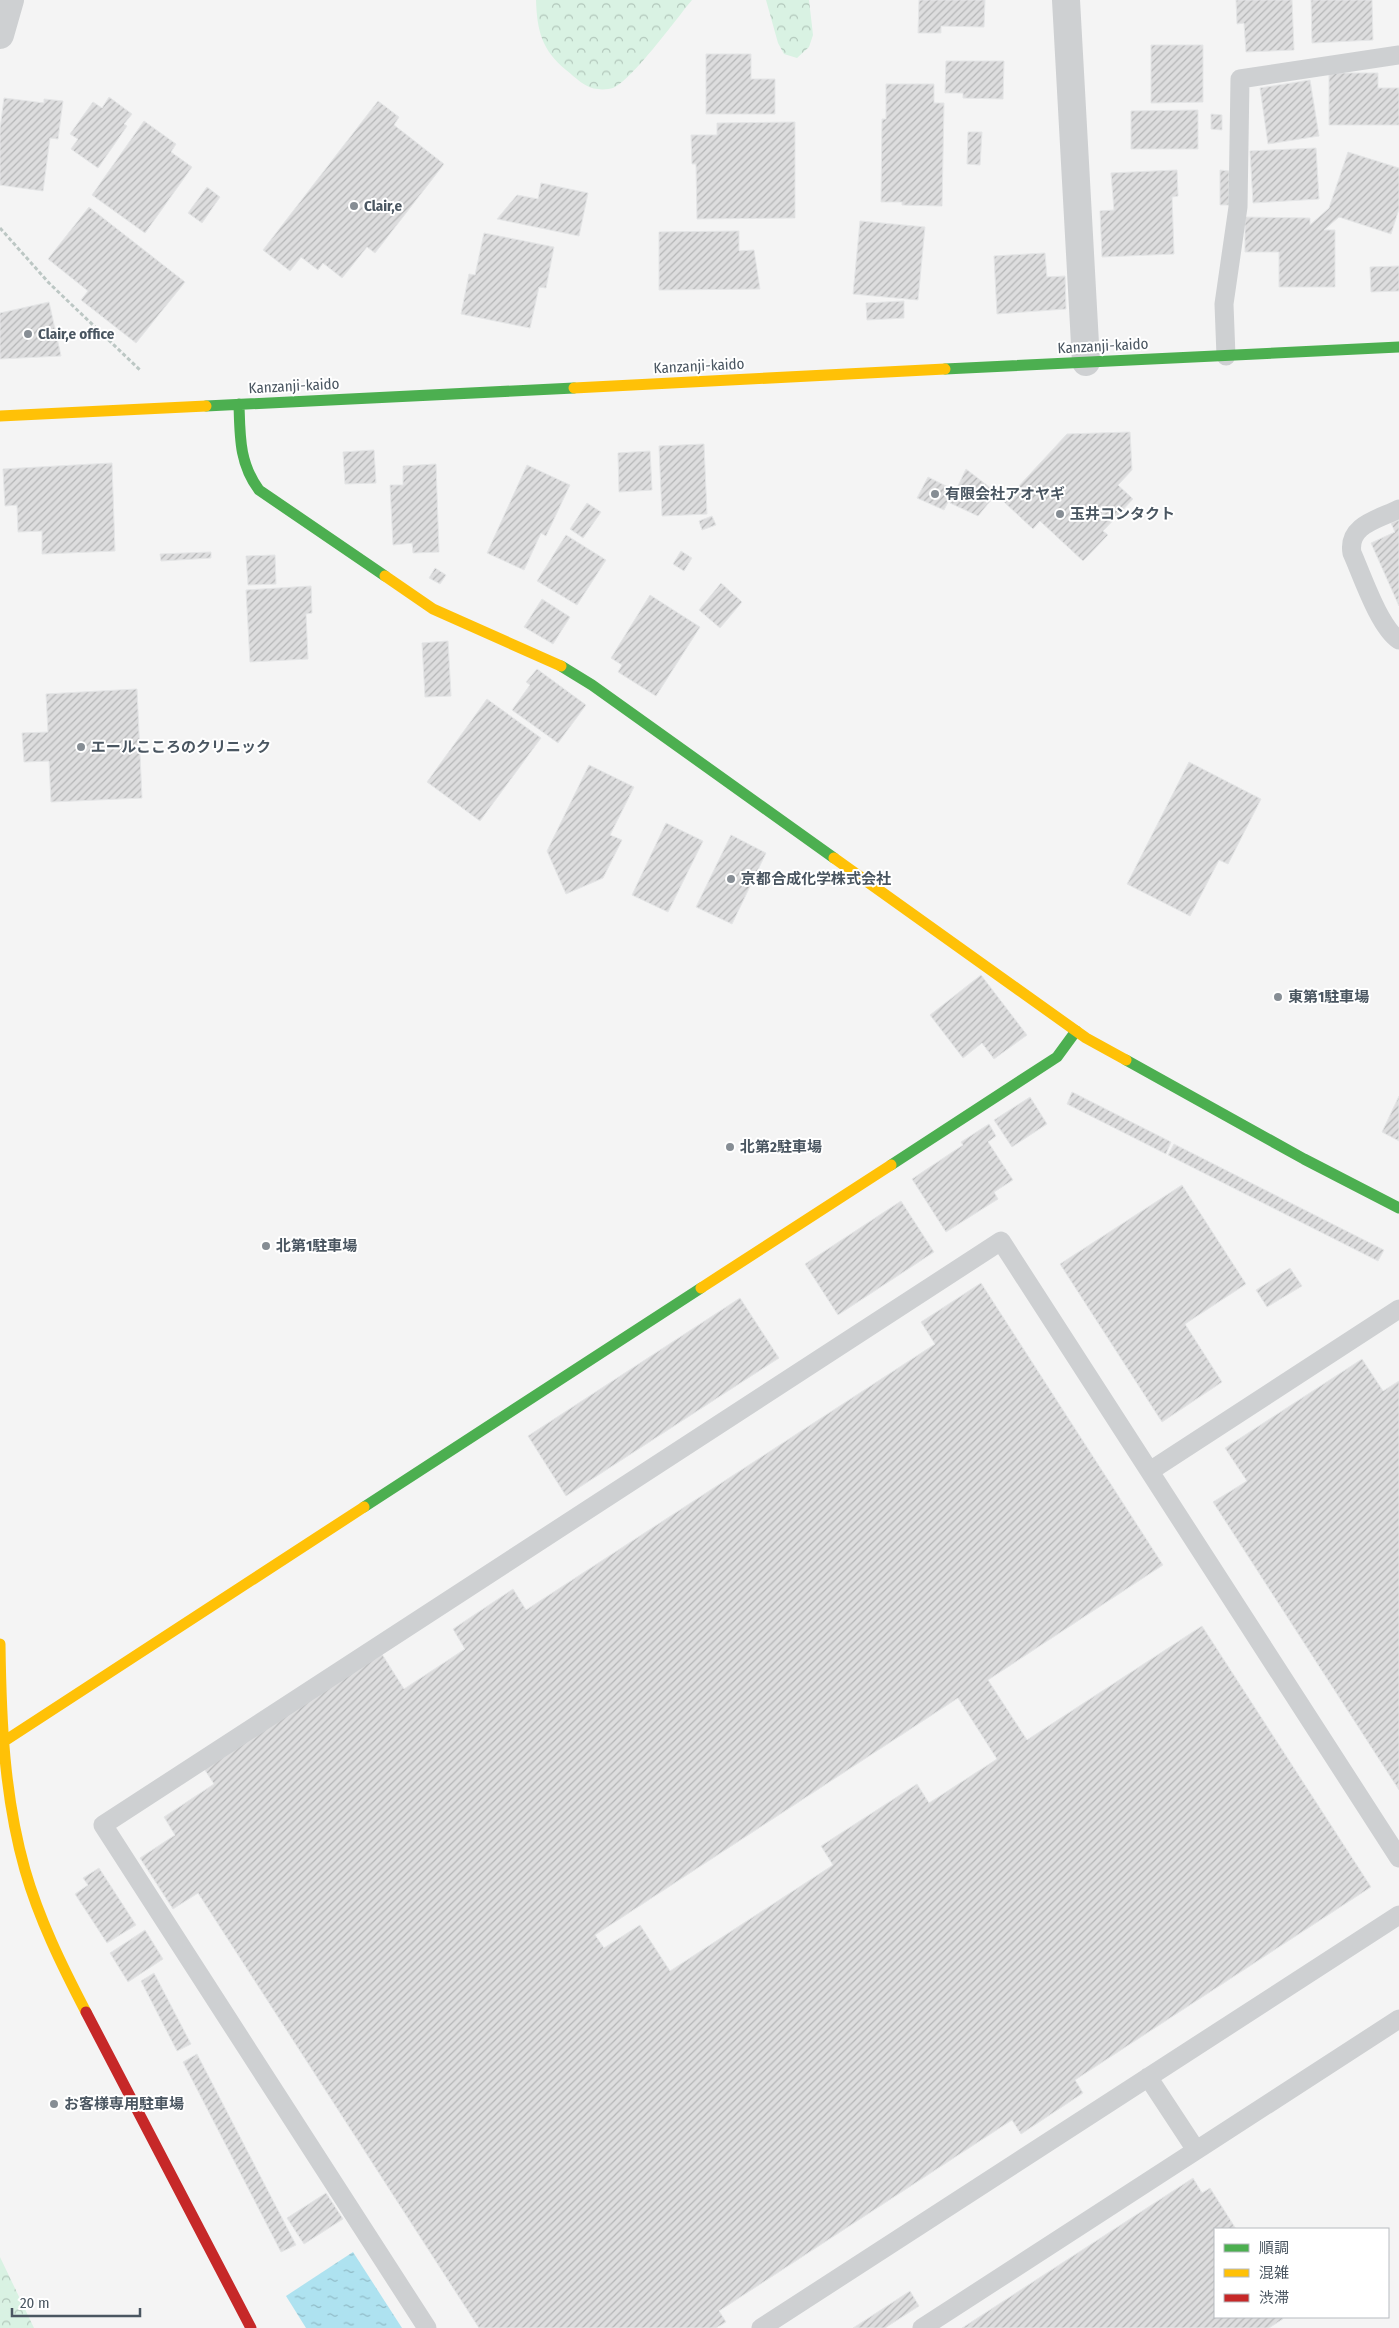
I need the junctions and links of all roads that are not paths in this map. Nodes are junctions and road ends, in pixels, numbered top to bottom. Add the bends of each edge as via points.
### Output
1 (10, 0) edge
2 (1066, 0) edge
3 (0, 35) edge
4 (1399, 55) edge
5 (1399, 347) edge
6 (1226, 356) junction
7 (1086, 362) junction
8 (239, 404) junction
9 (0, 416) edge
10 (1399, 509) edge
11 (1399, 640) edge
12 (1076, 1031) junction
13 (1399, 1208) edge
14 (1399, 1309) edge
15 (1150, 1471) junction
16 (0, 1644) edge
17 (0, 1689) edge
18 (3, 1742) junction
19 (1399, 1858) edge
20 (1399, 1915) edge
21 (1399, 2019) edge
22 (1148, 2077) junction
23 (1196, 2150) junction
24 (251, 2328) edge
25 (428, 2328) edge
26 (761, 2328) edge
27 (922, 2328) edge

1 - 3 street
2 - 7 street
4 - 6 lane via 1240,79 1238,207 1224,304
5 - 6 street, Kanzanji-kaido
6 - 7 street, Kanzanji-kaido
7 - 8 street, Kanzanji-kaido
8 - 9 street, Kanzanji-kaido
8 - 12 street via 241,460 247,477 258,490 433,609 566,668 592,685
10 - 11 lane via 1362,527 1350,543 1383,622
12 - 13 street via 1304,1159
12 - 18 street via 1057,1057
14 - 15 lane
15 - 19 lane
15 - 25 lane via 1002,1241 103,1825
16 - 17 street
17 - 18 street
18 - 24 street via 17,1840 35,1902 90,2021
20 - 22 lane
21 - 23 lane
22 - 23 lane
22 - 26 lane
23 - 27 lane

